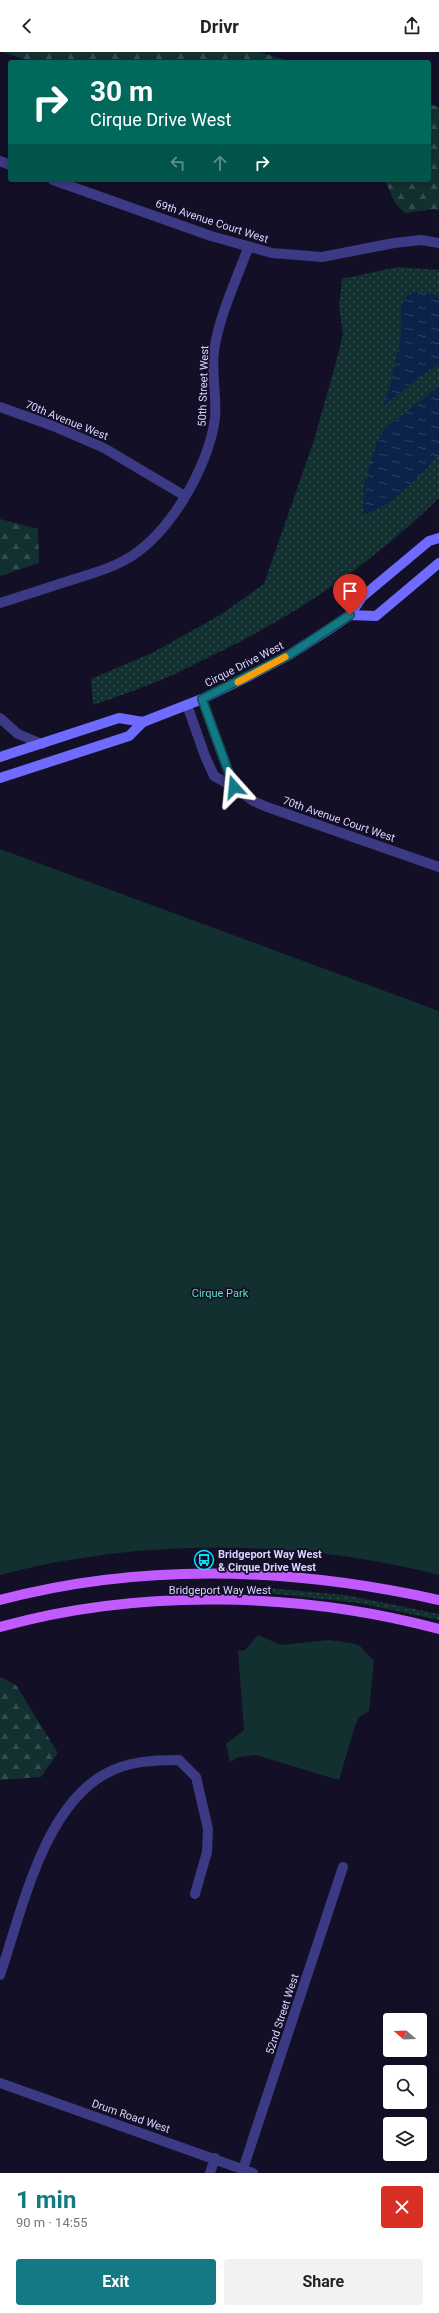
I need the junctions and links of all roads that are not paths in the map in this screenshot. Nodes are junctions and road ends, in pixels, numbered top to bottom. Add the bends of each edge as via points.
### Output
1 (59, 182) edge
2 (439, 243) edge
3 (248, 248) junction
4 (0, 407) edge
5 (185, 496) junction
6 (439, 538) edge
7 (439, 563) edge
8 (0, 603) edge
9 (350, 615) junction
10 (202, 699) junction
11 (188, 705) junction
12 (0, 718) edge
13 (143, 722) junction
14 (42, 744) junction
15 (0, 757) edge
16 (0, 778) edge
17 (234, 787) junction
18 (439, 867) edge
19 (0, 1600) edge
20 (439, 1600) edge
21 (0, 1627) edge
22 (439, 1629) edge
23 (343, 1867) dead end
24 (195, 1894) dead end
25 (0, 1974) edge
26 (0, 2083) edge
27 (215, 2158) junction
28 (243, 2169) junction
29 (210, 2173) edge
30 (253, 2173) edge

1 - 3 street, 69th Avenue Court West
2 - 3 street, 69th Avenue Court West via 421,240 394,243 322,257
3 - 5 street, 50th Street West via 226,307 214,352 216,394 212,435 205,458
4 - 5 street, 70th Avenue West via 104,448
5 - 8 street, 50th Street West via 159,532 124,561
6 - 9 main road, Cirque Drive West via 429,541 362,597
7 - 9 main road via 376,616
9 - 10 main road, Cirque Drive West via 289,655
10 - 11 main road, Cirque Drive West
10 - 17 street
11 - 13 main road, Cirque Drive West
11 - 17 street, 70th Avenue Court West via 212,773
12 - 14 street via 18,734
13 - 14 main road via 119,718
13 - 16 main road, Cirque Drive West via 128,736
14 - 15 main road
17 - 18 street, 70th Avenue Court West via 260,805
19 - 20 main road, Bridgeport Way West via 31,1591 129,1577 222,1573 310,1578
21 - 22 main road, Bridgeport Way West via 73,1612 138,1603 252,1601 313,1605 368,1613
23 - 28 street, 52nd Street West
24 - 25 street via 207,1852 208,1829 196,1777 179,1760 130,1764 105,1774 81,1791 62,1813 43,1848
26 - 27 street, Drum Road West
27 - 28 street, Drum Road West
27 - 29 street
28 - 30 street, Drum Road West

